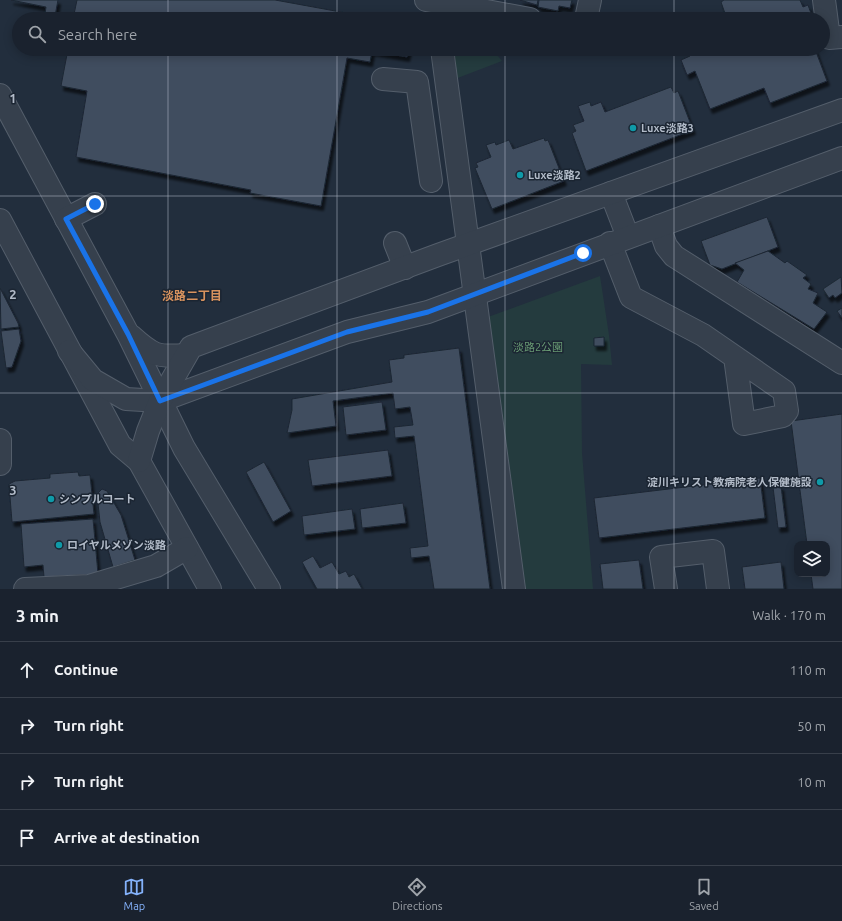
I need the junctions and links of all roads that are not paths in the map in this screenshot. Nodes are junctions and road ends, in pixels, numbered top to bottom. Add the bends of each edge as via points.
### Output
1 (590, 0) edge
2 (824, 0) edge
3 (435, 7) edge
4 (475, 12) edge
5 (587, 12) edge
6 (826, 12) edge
7 (842, 37) edge
8 (830, 38) edge
9 (443, 56) edge
10 (384, 79) dead end
11 (0, 95) edge
12 (842, 110) edge
13 (842, 158) edge
14 (430, 181) dead end
15 (611, 193) junction
16 (95, 204) dead end
17 (66, 219) junction
18 (1, 225) edge
19 (659, 226) junction
20 (619, 240) junction
21 (395, 243) dead end
22 (468, 246) junction
23 (405, 268) junction
24 (475, 294) junction
25 (128, 334) junction
26 (69, 351) junction
27 (186, 355) junction
28 (735, 357) dead end
29 (842, 363) edge
30 (160, 401) junction
31 (0, 440) edge
32 (139, 461) junction
33 (0, 464) edge
34 (187, 548) junction
35 (25, 589) edge
36 (210, 589) edge
37 (269, 589) edge
38 (514, 589) edge
39 (666, 589) edge
40 (718, 589) edge

1 - 5 street
2 - 6 street
3 - 4 street
7 - 8 street
9 - 22 street
10 - 14 street via 417,82
11 - 17 street
12 - 15 street
13 - 19 street
15 - 20 street
15 - 22 street
16 - 17 street
17 - 25 street
18 - 26 street
19 - 20 street
19 - 29 street via 666,246 674,256
20 - 24 street
20 - 28 street via 631,297 703,335
21 - 23 street
22 - 23 street
22 - 24 street
23 - 27 street via 191,347
24 - 30 street via 428,312 347,332
24 - 38 street
25 - 27 street via 146,350 163,357
25 - 30 street
26 - 30 street via 93,380 126,398
26 - 32 street via 120,445
27 - 30 street
30 - 32 street
30 - 37 street via 184,448
31 - 33 street
32 - 34 street
34 - 35 street via 156,566 89,586
34 - 36 street
39 - 40 street via 661,557 713,551

